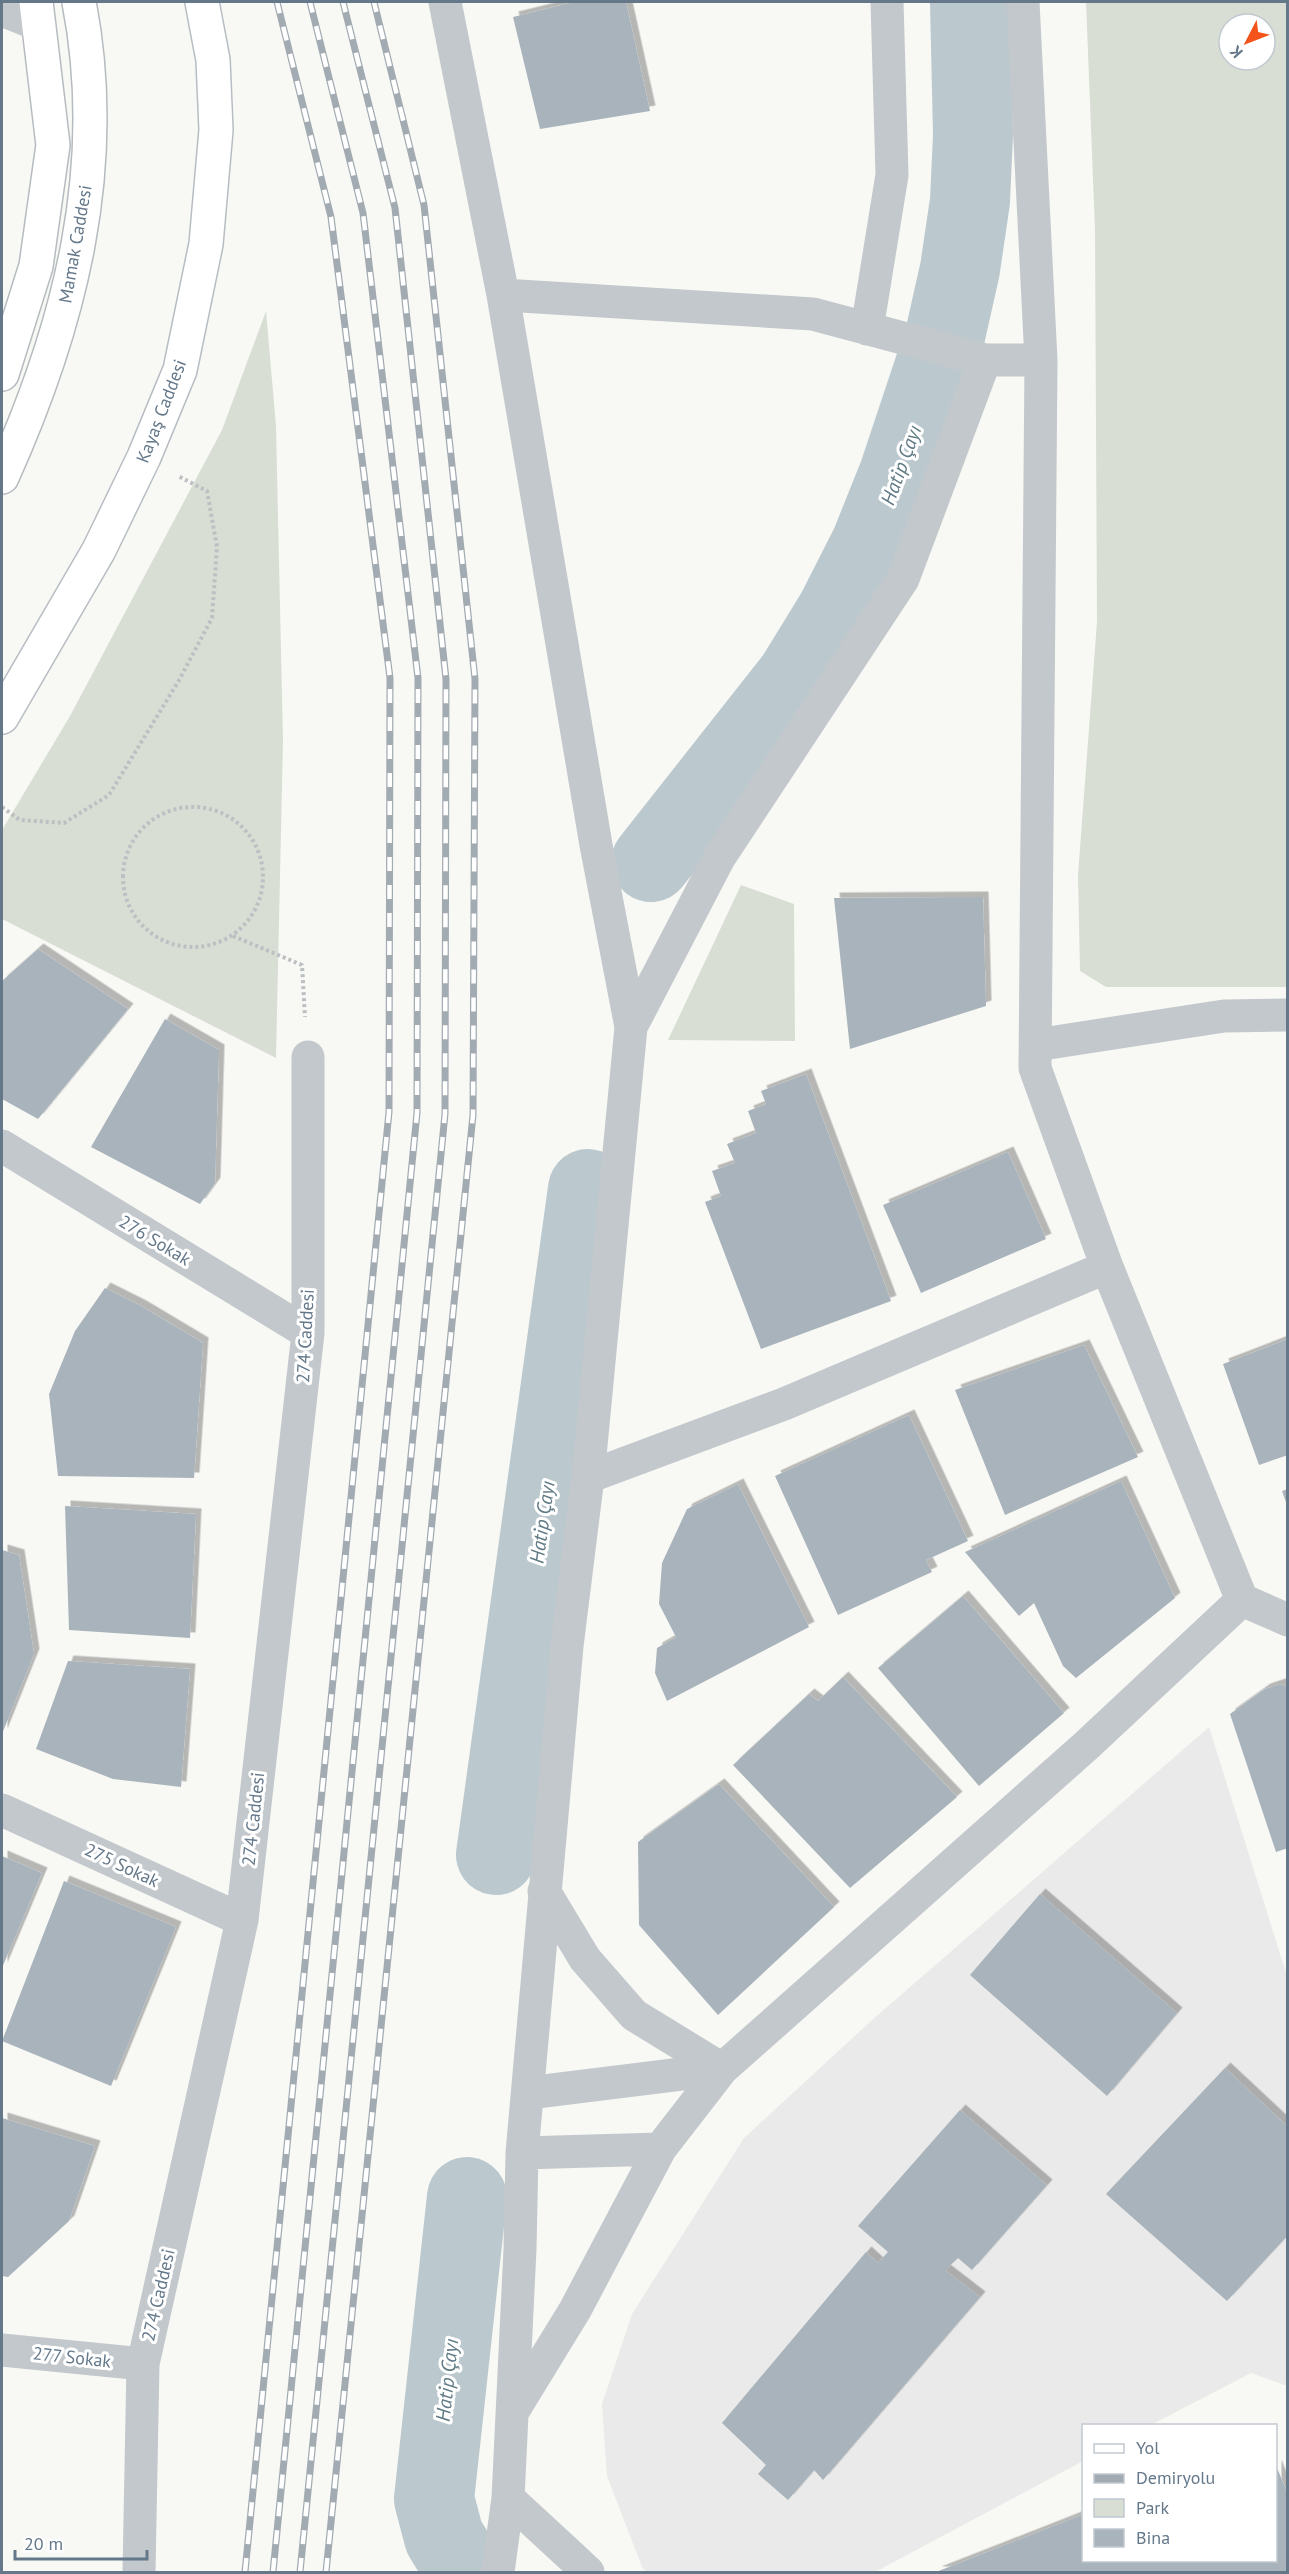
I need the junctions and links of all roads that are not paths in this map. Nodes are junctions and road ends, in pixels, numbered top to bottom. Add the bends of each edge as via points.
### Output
1 (79, 2) edge
2 (202, 2) edge
3 (446, 2) edge
4 (887, 2) edge
5 (1023, 2) edge
6 (2, 10) edge
7 (38, 13) edge
8 (503, 295) junction
9 (867, 329) junction
10 (971, 356) junction
11 (1041, 360) junction
12 (2, 375) edge
13 (2, 477) edge
14 (2, 717) edge
15 (1287, 1015) edge
16 (631, 1027) junction
17 (1036, 1045) junction
18 (308, 1057) road end
19 (2, 1146) edge
20 (1107, 1267) junction
21 (308, 1334) junction
22 (588, 1477) junction
23 (1242, 1600) junction
24 (1287, 1620) edge
25 (2, 1810) edge
26 (544, 1891) junction
27 (242, 1920) junction
28 (722, 2069) junction
29 (528, 2094) junction
30 (660, 2149) junction
31 (522, 2152) junction
32 (2, 2350) edge
33 (143, 2364) junction
34 (512, 2412) junction
35 (508, 2498) junction
36 (139, 2572) edge
37 (498, 2572) edge
38 (588, 2572) edge

1 - 13 main road, Mamak Caddesi via 91,92 91,155 71,284 49,360
2 - 14 main road, Kayaş Caddesi via 213,60 216,130 206,244 180,370 99,550
3 - 8 street
4 - 9 street via 892,175
5 - 11 street
6 - 7 street
7 - 12 main road, Mamak Caddesi via 53,145 36,266
8 - 9 street via 813,314
8 - 16 street via 596,845
9 - 10 street
10 - 11 street
10 - 16 street via 903,579 719,858
11 - 17 street
15 - 17 street via 1224,1016
16 - 22 street
17 - 20 street via 1035,1068
18 - 21 street, 274 Caddesi
19 - 21 street, 276 Sokak
20 - 22 street via 784,1404
20 - 23 street
21 - 27 street, 274 Caddesi
22 - 26 street via 567,1646
23 - 24 street
23 - 28 street via 1087,1745
25 - 27 street, 275 Sokak
26 - 28 street via 585,1959 634,2015
26 - 29 street
27 - 33 street, 274 Caddesi
28 - 29 street
28 - 30 street
29 - 31 street
30 - 31 street
30 - 34 street via 575,2310
31 - 34 street
32 - 33 street, 277 Sokak
33 - 36 street, 274 Caddesi
34 - 35 street
35 - 37 street
35 - 38 street

